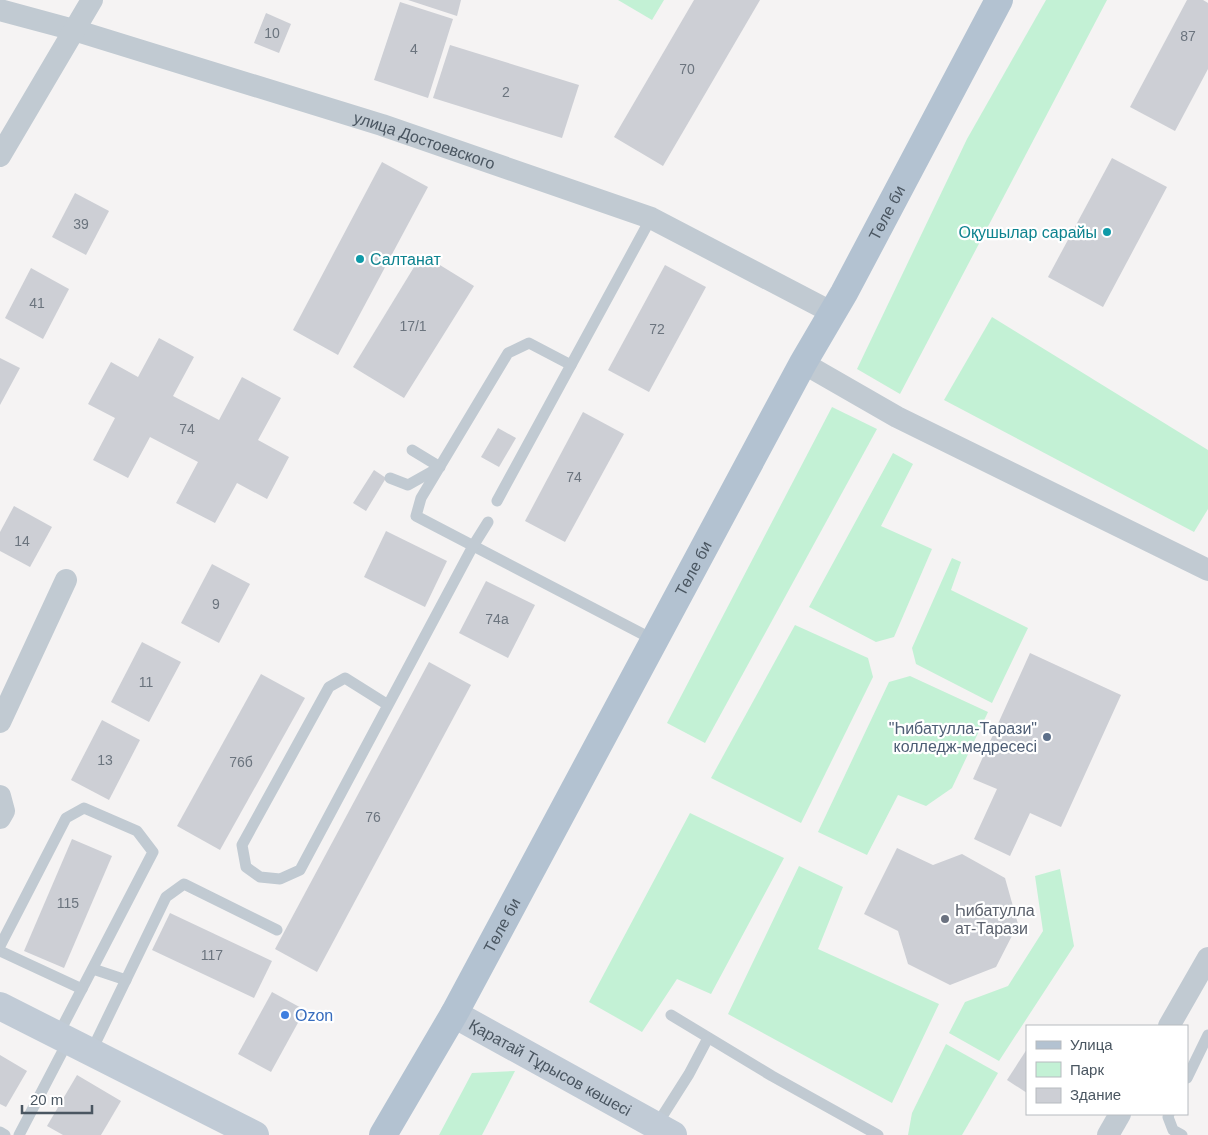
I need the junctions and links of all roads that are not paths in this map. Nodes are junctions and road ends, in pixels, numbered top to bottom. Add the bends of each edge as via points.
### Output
1 (92, 0) edge
2 (999, 0) edge
3 (0, 10) edge
4 (74, 30) junction
5 (0, 156) edge
6 (651, 218) junction
7 (832, 313) junction
8 (803, 363) junction
9 (571, 365) junction
10 (412, 450) dead end
11 (440, 467) junction
12 (390, 478) dead end
13 (497, 501) dead end
14 (488, 522) dead end
15 (473, 546) junction
16 (1208, 570) edge
17 (66, 580) dead end
18 (654, 640) junction
19 (388, 705) junction
20 (0, 722) edge
21 (0, 796) edge
22 (0, 818) edge
23 (277, 930) dead end
24 (0, 946) edge
25 (0, 951) edge
26 (1208, 958) edge
27 (93, 969) junction
28 (126, 980) junction
29 (82, 989) junction
30 (0, 1006) edge
31 (454, 1014) junction
32 (671, 1015) dead end
33 (1170, 1025) edge
34 (1208, 1035) edge
35 (708, 1038) junction
36 (72, 1043) junction
37 (1188, 1076) edge
38 (1119, 1115) edge
39 (1169, 1115) edge
40 (664, 1131) edge
41 (0, 1132) edge
42 (5, 1135) edge
43 (19, 1135) edge
44 (255, 1135) edge
45 (383, 1135) edge
46 (878, 1135) edge
47 (1108, 1135) edge
48 (1182, 1135) edge

1 - 4 street
2 - 7 main road, Төле би
3 - 4 street, улица Достоевского
4 - 5 street
4 - 6 street, улица Достоевского via 382,124
6 - 7 street, улица Достоевского
6 - 9 lane
7 - 8 main road, Төле би
8 - 16 street via 897,417
8 - 18 main road, Төле би
9 - 11 lane via 529,343 508,353
9 - 13 lane
10 - 11 lane
11 - 12 lane via 408,485
11 - 15 lane via 421,498 416,516
14 - 15 lane
15 - 18 lane
15 - 19 lane
17 - 20 street
18 - 31 main road, Төле би
19 - 19 lane via 300,870 280,879 260,877 246,867 242,845 329,687 345,678
21 - 22 street via 4,811
23 - 28 lane via 184,884 166,897
24 - 27 lane via 66,818 84,808 137,831 153,852
25 - 29 lane
26 - 33 street
27 - 28 lane
27 - 29 lane
28 - 36 lane
29 - 36 lane
30 - 36 main road
31 - 40 main road, Қаратай Тұрысов көшесі
31 - 45 main road, Төле би
32 - 35 lane
34 - 37 lane
35 - 40 lane
35 - 46 lane
36 - 43 lane
36 - 44 main road
38 - 47 street
39 - 48 lane via 1173,1130
41 - 42 lane

